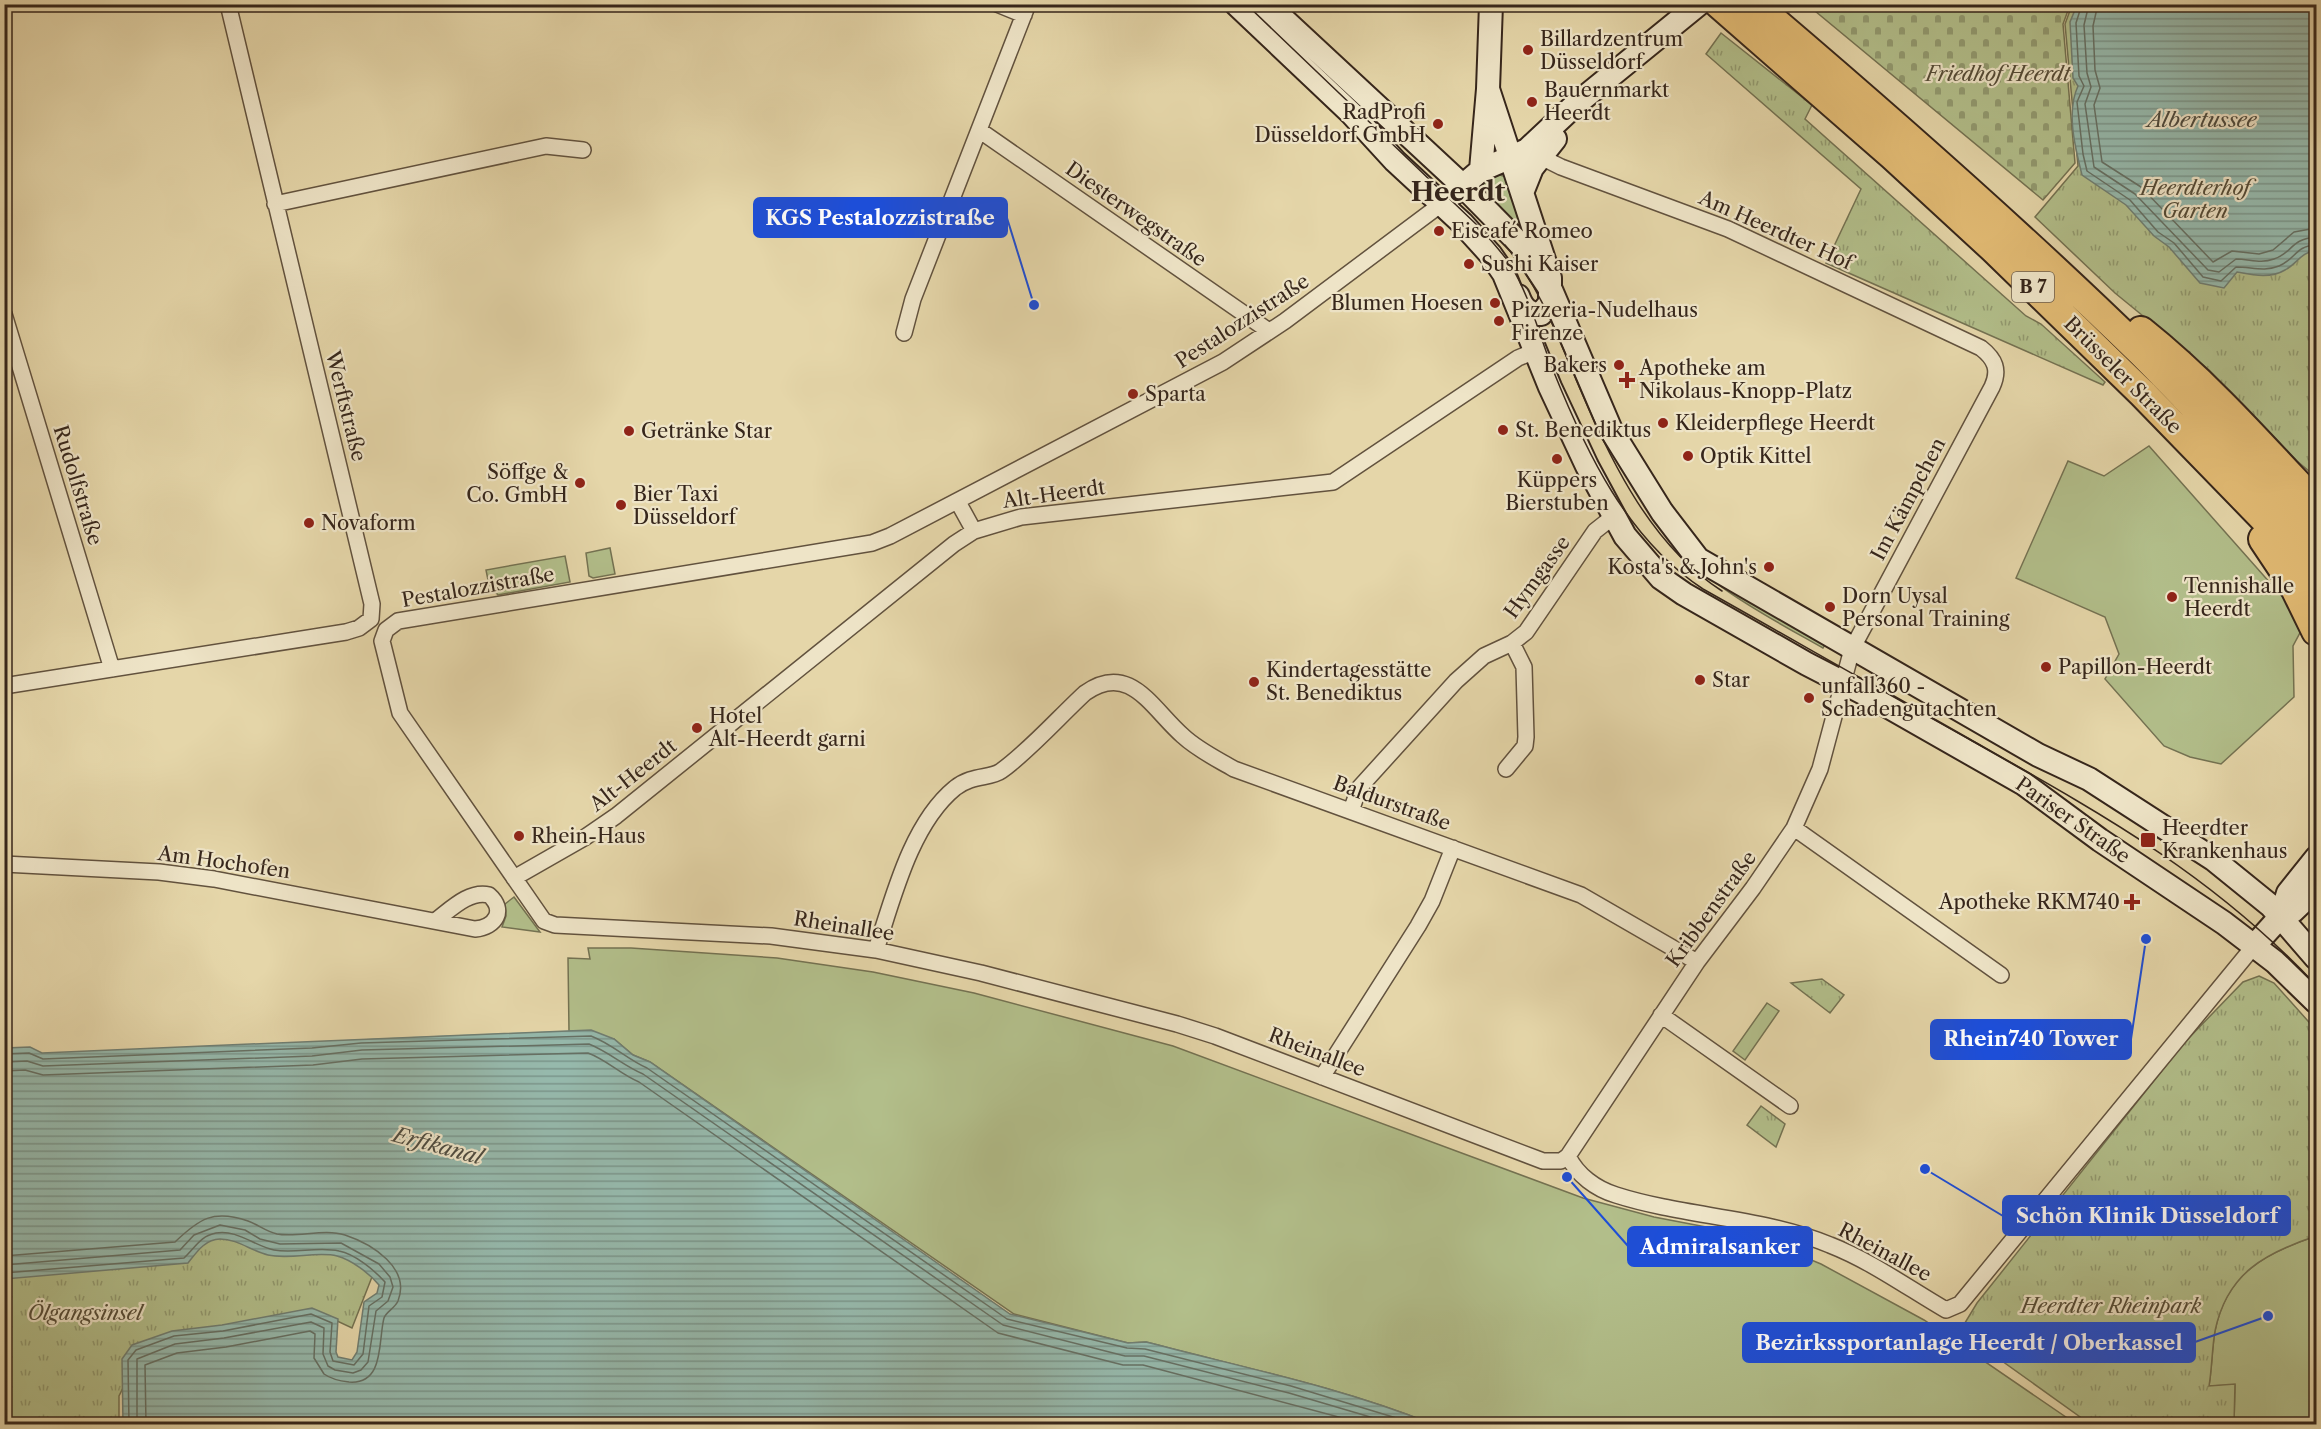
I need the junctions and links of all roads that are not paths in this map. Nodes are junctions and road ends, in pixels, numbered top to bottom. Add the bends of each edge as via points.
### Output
1 (228, 4) edge
2 (997, 4) edge
3 (1236, 4) edge
4 (1267, 4) edge
5 (1491, 4) edge
6 (1699, 4) edge
7 (1735, 8) edge
8 (1026, 10) edge
9 (1488, 89) junction
10 (979, 130) junction
11 (583, 150) dead end
12 (1517, 161) junction
13 (1462, 185) junction
14 (1522, 193) junction
15 (275, 204) junction
16 (1440, 205) junction
17 (1462, 223) junction
18 (2007, 226) junction
19 (1504, 274) junction
20 (1552, 292) junction
21 (4, 314) edge
22 (1269, 331) junction
23 (904, 333) dead end
24 (1535, 351) junction
25 (1996, 369) joint
26 (2198, 450) junction
27 (2266, 450) junction
28 (2316, 487) edge
29 (958, 502) junction
30 (2316, 504) edge
31 (1614, 516) junction
32 (974, 531) junction
33 (2316, 538) edge
34 (2316, 577) edge
35 (371, 619) junction
36 (386, 630) junction
37 (2316, 631) edge
38 (1512, 643) junction
39 (1852, 649) junction
40 (112, 669) junction
41 (1906, 680) junction
42 (1843, 683) junction
43 (4, 686) edge
44 (1506, 769) dead end
45 (1351, 811) junction
46 (1794, 828) junction
47 (1454, 848) junction
48 (2316, 858) edge
49 (4, 864) edge
50 (514, 878) junction
51 (2316, 889) edge
52 (2281, 916) junction
53 (435, 921) dead end
54 (2254, 946) junction
55 (876, 950) junction
56 (2316, 958) edge
57 (1697, 962) junction
58 (2001, 975) dead end
59 (2316, 1002) edge
60 (1661, 1015) junction
61 (1322, 1077) junction
62 (1790, 1106) dead end
63 (1568, 1156) junction

1 - 15 street, Werftstraße
2 - 8 street
3 - 16 main road via 1351,113
4 - 13 main road
5 - 9 main road
6 - 12 main road via 1575,105
7 - 18 highway, Brüsseler Straße / B 7 via 1900,128
7 - 26 highway, Brüsseler Straße / B 7 via 1994,249
8 - 10 street
9 - 12 main road
9 - 12 main road via 1488,150
10 - 22 street, Diesterwegstraße
10 - 23 street via 913,298
11 - 15 street via 546,146
12 - 13 main road
12 - 14 main road
12 - 14 main road via 1494,168 1511,177
12 - 25 street, Am Heerdter Hof via 1616,189 1728,229 1981,348 1992,357
13 - 16 main road
13 - 17 main road
13 - 20 main road via 1521,245
14 - 20 main road
15 - 35 street, Werftstraße via 372,604
16 - 17 main road
16 - 22 street, Pestalozzistraße
17 - 19 main road
18 - 27 highway via 2172,356
18 - 33 highway, Brüsseler Straße / B 7 via 2142,354
19 - 20 main road via 1524,308 1533,314 1546,309
19 - 24 main road
20 - 39 main road, Pariser Straße via 1611,430 1689,549 1709,567
21 - 40 street, Rudolfstraße
22 - 29 street, Pestalozzistraße via 1223,362
24 - 31 main road
24 - 32 street, Alt-Heerdt via 1509,364 1333,482 1021,517
25 - 39 street, Im Kämpchen via 1992,387
26 - 34 highway, Brüsseler Straße / B 7
26 - 37 highway via 2271,550
27 - 28 highway
27 - 30 highway
29 - 32 street
29 - 36 street, Pestalozzistraße via 872,543 398,621
31 - 38 street, Hymgasse via 1595,531 1541,614
31 - 42 main road via 1640,556 1666,582
32 - 50 street, Alt-Heerdt via 616,816
35 - 36 street, Pestalozzistraße
35 - 40 street via 346,632
36 - 50 street via 382,641 400,713
38 - 44 street, Hymgasse via 1524,667 1526,737 1525,746
38 - 45 street via 1484,656 1456,681 1359,788
39 - 41 main road, Pariser Straße
39 - 42 street
40 - 43 street
41 - 42 street, Pariser Straße via 1889,679 1863,668
41 - 52 main road, Pariser Straße via 2157,821 2234,875
42 - 46 street, Kribbenstraße via 1820,769
42 - 54 main road, Pariser Straße via 2024,784
45 - 47 street, Baldurstraße
45 - 55 street, Baldurstraße via 1234,769 1184,737 1138,691 1127,684 1104,683 1084,693 999,773 972,777 933,812 914,846
46 - 57 street, Kribbenstraße
46 - 58 street
47 - 57 street, Baldurstraße via 1581,896
47 - 61 street via 1418,926
48 - 52 main road via 2288,893
49 - 53 street, Am Hochofen via 159,872 214,879
50 - 55 street, Rheinallee via 544,921 555,925 771,936
51 - 52 main road via 2293,911
52 - 54 main road
52 - 56 main road, Pariser Straße
54 - 59 main road, Pariser Straße
54 - 63 street, Rheinallee via 1960,1304 1946,1310 1829,1245 1797,1234 1615,1195 1585,1180
55 - 61 street, Rheinallee via 1177,1024
57 - 60 street, Kribbenstraße
60 - 62 street
60 - 63 street, Kribbenstraße
61 - 63 street, Rheinallee via 1543,1161 1561,1161

